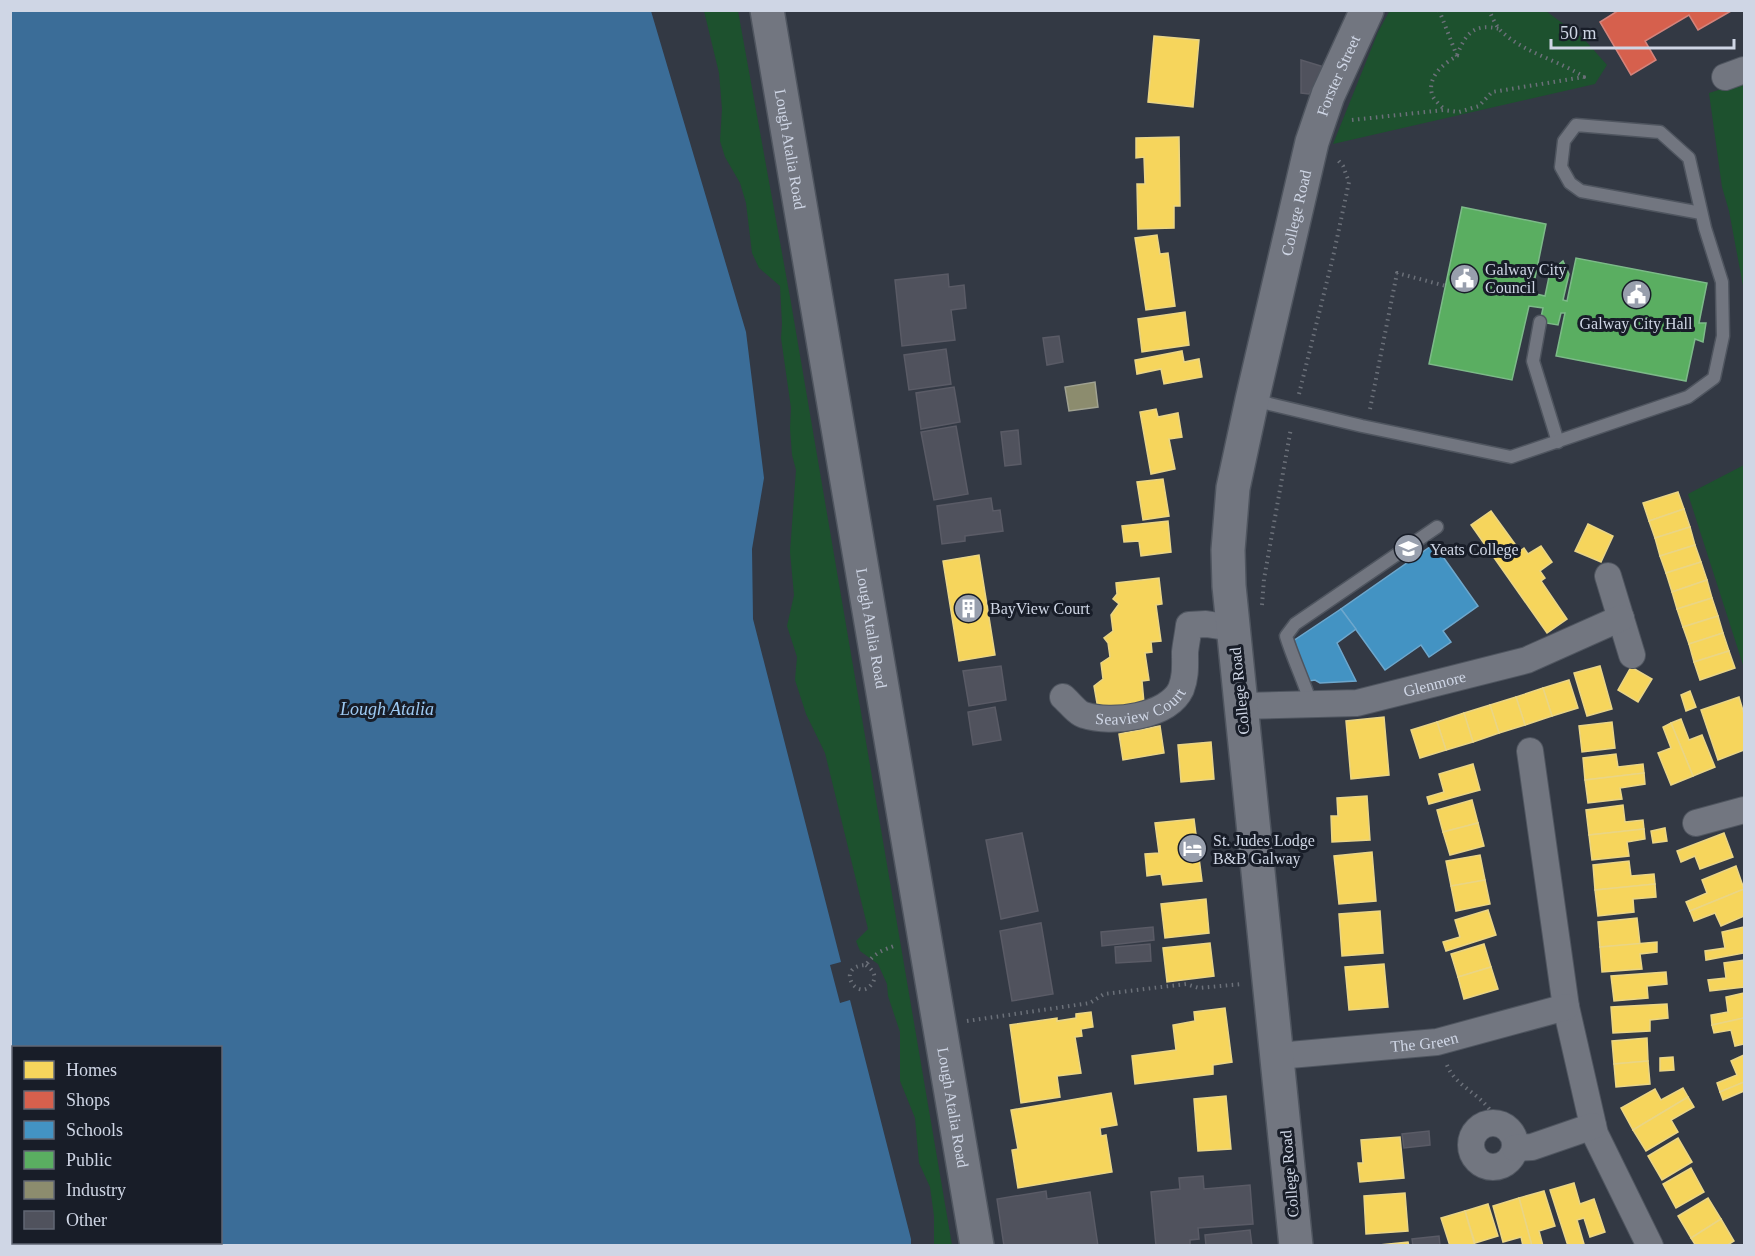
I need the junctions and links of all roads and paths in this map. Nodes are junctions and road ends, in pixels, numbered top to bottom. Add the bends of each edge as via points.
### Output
1 (767, 10) edge
2 (1367, 10) edge
3 (1439, 10) edge
4 (1489, 10) edge
5 (1500, 29) junction
6 (1457, 56) junction
7 (1444, 110) junction
8 (1352, 120) dead end
9 (1312, 142) joint
10 (1701, 213) junction
11 (1446, 286) dead end
12 (1540, 322) dead end
13 (1252, 400) junction
14 (1369, 412) dead end
15 (1281, 424) dead end
16 (1558, 442) junction
17 (1437, 527) dead end
18 (1608, 576) dead end
19 (1256, 600) dead end
20 (1262, 605) junction
21 (1263, 615) dead end
22 (1621, 618) junction
23 (1233, 628) junction
24 (1632, 655) dead end
25 (1063, 697) dead end
26 (1311, 704) junction
27 (1241, 706) junction
28 (1530, 751) dead end
29 (1744, 810) edge
30 (1696, 823) dead end
31 (902, 944) dead end
32 (866, 965) junction
33 (1270, 982) junction
34 (1566, 1007) junction
35 (939, 1024) junction
36 (1437, 1042) junction
37 (1278, 1056) junction
38 (1500, 1124) junction
39 (1593, 1125) junction
40 (1515, 1148) junction
41 (977, 1245) edge
42 (1296, 1245) edge
43 (1650, 1245) edge

1 - 35 main road, Lough Atalia Road
2 - 9 main road, Forster Street via 1328,95
3 - 6 path
4 - 5 path
5 - 6 path via 1475,29 1464,37
5 - 7 path via 1522,47 1584,77 1492,92 1479,106 1459,112
6 - 7 path via 1443,64 1431,82 1432,96
7 - 8 path
9 - 13 main road, College Road
10 - 10 lane via 1689,158 1660,132 1576,125 1564,141 1561,167 1570,183 1581,191
10 - 16 lane via 1722,282 1723,336 1714,378 1688,397
11 - 14 path via 1396,273
12 - 16 lane via 1533,361
13 - 16 lane via 1512,457
13 - 23 main road, College Road via 1230,521
15 - 20 path via 1292,425
17 - 26 lane via 1295,624 1286,636
18 - 22 street
19 - 20 path
20 - 21 path
22 - 24 street
22 - 26 street, Glenmore via 1527,660 1356,703
23 - 25 street, Seaview Court via 1189,625 1186,672 1180,691 1169,705 1130,717 1106,718 1082,715
23 - 27 main road, College Road
26 - 27 street, Glenmore
27 - 33 main road, College Road
28 - 34 street
29 - 30 street
31 - 32 path via 872,956
32 - 32 path via 858,965 849,977 858,989 872,984 872,969
33 - 35 path via 1199,988 1186,984 1104,994 1090,1003
33 - 37 main road, College Road
34 - 36 street, The Green
34 - 39 street
35 - 41 main road, Lough Atalia Road
36 - 37 street, The Green
36 - 38 path via 1449,1071 1485,1104
37 - 42 main road, College Road
38 - 40 street via 1512,1133
38 - 40 street via 1486,1124 1475,1132 1471,1146 1476,1159 1488,1166 1503,1165
39 - 40 street via 1532,1148
39 - 43 street

